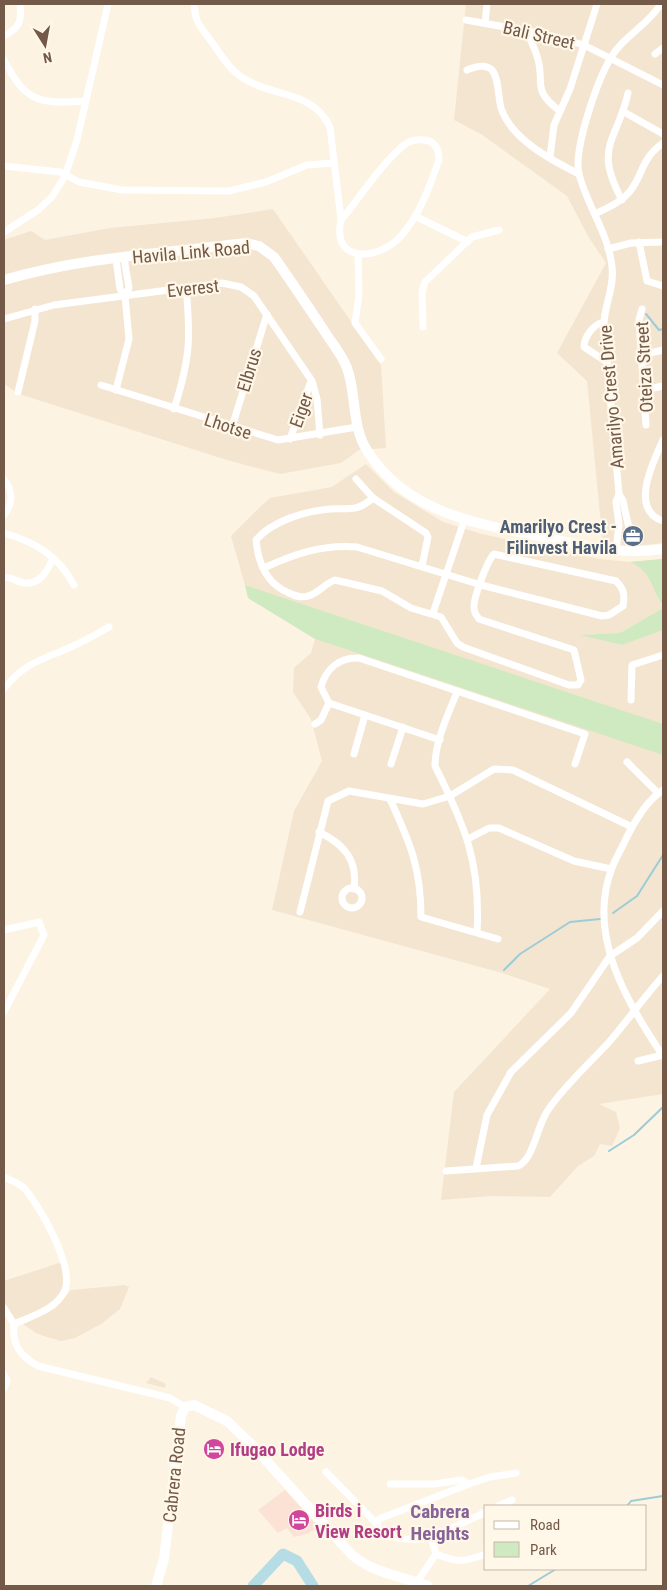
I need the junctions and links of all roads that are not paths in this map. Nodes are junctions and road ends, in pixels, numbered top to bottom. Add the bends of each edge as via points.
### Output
1 (20, 4) edge
2 (108, 4) edge
3 (194, 4) edge
4 (487, 4) edge
5 (597, 4) edge
6 (662, 4) edge
7 (466, 20) dead end
8 (486, 23) junction
9 (526, 30) junction
10 (4, 36) edge
11 (584, 46) junction
12 (663, 48) edge
13 (655, 54) dead end
14 (610, 58) junction
15 (4, 60) edge
16 (467, 70) dead end
17 (663, 85) edge
18 (628, 93) dead end
19 (85, 101) junction
20 (560, 110) junction
21 (624, 112) junction
22 (663, 134) edge
23 (663, 143) edge
24 (550, 157) junction
25 (332, 163) junction
26 (4, 166) edge
27 (579, 174) junction
28 (65, 176) junction
29 (622, 200) junction
30 (595, 214) junction
31 (417, 217) junction
32 (341, 220) junction
33 (499, 230) dead end
34 (4, 232) edge
35 (468, 242) junction
36 (639, 242) junction
37 (663, 242) edge
38 (608, 249) junction
39 (358, 255) junction
40 (120, 259) junction
41 (4, 280) edge
42 (663, 286) edge
43 (186, 288) junction
44 (125, 296) junction
45 (35, 309) junction
46 (642, 309) dead end
47 (267, 314) junction
48 (4, 319) edge
49 (603, 322) junction
50 (423, 327) dead end
51 (663, 350) edge
52 (642, 355) junction
53 (382, 360) dead end
54 (607, 362) junction
55 (312, 380) junction
56 (101, 385) dead end
57 (663, 386) edge
58 (116, 390) junction
59 (644, 390) junction
60 (18, 392) dead end
61 (174, 409) junction
62 (646, 425) dead end
63 (232, 427) junction
64 (357, 427) junction
65 (320, 435) junction
66 (290, 439) junction
67 (663, 440) edge
68 (4, 479) edge
69 (356, 479) dead end
70 (619, 494) junction
71 (373, 498) junction
72 (4, 516) edge
73 (464, 520) junction
74 (663, 521) edge
75 (4, 533) edge
76 (663, 549) edge
77 (616, 551) junction
78 (634, 551) junction
79 (53, 558) junction
80 (422, 566) junction
81 (264, 568) junction
82 (447, 573) junction
83 (4, 577) edge
84 (74, 584) dead end
85 (481, 585) junction
86 (433, 613) junction
87 (109, 627) dead end
88 (663, 655) edge
89 (4, 689) edge
90 (457, 692) junction
91 (631, 700) dead end
92 (329, 703) junction
93 (365, 715) junction
94 (315, 724) dead end
95 (403, 727) junction
96 (440, 740) junction
97 (354, 754) dead end
98 (627, 762) dead end
99 (391, 764) dead end
100 (575, 764) dead end
101 (661, 791) edge
102 (450, 796) junction
103 (390, 799) junction
104 (632, 827) junction
105 (319, 832) junction
106 (468, 839) junction
107 (611, 869) junction
108 (354, 889) dead end
109 (663, 911) edge
110 (300, 912) dead end
111 (4, 930) edge
112 (477, 932) junction
113 (498, 939) dead end
114 (610, 956) junction
115 (663, 976) edge
116 (634, 1011) junction
117 (4, 1012) edge
118 (663, 1055) edge
119 (638, 1061) dead end
120 (476, 1168) junction
121 (446, 1170) dead end
122 (4, 1177) edge
123 (5, 1313) edge
124 (14, 1324) junction
125 (4, 1374) edge
126 (4, 1388) edge
127 (185, 1407) junction
128 (326, 1472) dead end
129 (516, 1473) dead end
130 (390, 1484) dead end
131 (469, 1484) junction
132 (512, 1500) dead end
133 (500, 1505) edge
134 (484, 1513) edge
135 (377, 1524) junction
136 (432, 1538) junction
137 (436, 1554) junction
138 (484, 1555) edge
139 (417, 1582) junction
140 (156, 1586) edge
141 (428, 1586) edge

1 - 10 street via 16,30
2 - 19 street
3 - 25 street via 196,23 234,72 249,82 309,103 324,114 330,127
4 - 8 street
5 - 11 street
6 - 14 street, Amarilyo Crest Drive
7 - 8 street, Bali Street
8 - 9 street, Bali Street
9 - 11 street, Bali Street
9 - 20 street via 537,56 542,92 547,101
11 - 14 street, Bali Street
11 - 20 street
12 - 13 street
14 - 17 street, Bali Street
14 - 27 street, Amarilyo Crest Drive via 579,145
15 - 19 street via 26,92 36,100
16 - 24 street via 477,66 493,72 502,109 511,127
18 - 21 street
19 - 28 street
20 - 24 street via 554,125
21 - 22 street
21 - 29 street via 608,145 607,162
23 - 29 street via 642,164 631,190
24 - 27 street
25 - 28 street via 307,165 266,182 229,191 122,190 78,182
25 - 32 street
26 - 28 street via 60,172
27 - 30 street, Amarilyo Crest Drive
28 - 34 street via 52,197
29 - 30 street
30 - 38 street, Amarilyo Crest Drive
31 - 32 street via 439,152 434,143 420,138 398,151
31 - 35 street
31 - 39 street via 388,249 376,254
32 - 39 street via 342,245
33 - 35 street via 478,234
35 - 50 street via 425,282 422,292
36 - 37 street
36 - 38 street
36 - 42 street via 647,281
38 - 49 street, Amarilyo Crest Drive via 612,281
39 - 53 street via 359,295 355,323
40 - 41 street, Havila Link Road via 44,270
40 - 44 street via 120,289
40 - 64 street, Havila Link Road via 246,243 267,250 346,366 352,384
43 - 44 street, Everest
43 - 47 street, Everest via 222,283 241,287 254,296
43 - 61 street via 190,337 186,373
44 - 45 street, Everest
44 - 58 street via 129,339
45 - 48 street, Everest
45 - 60 street via 23,384
46 - 52 street, Oteiza Street via 639,320
47 - 55 street, Everest
47 - 63 street, Elbrus
49 - 54 street, Amarilyo Crest Drive
49 - 54 street via 594,326 584,348
51 - 52 street
52 - 59 street, Oteiza Street
54 - 70 street, Amarilyo Crest Drive
55 - 65 street, Everest
55 - 66 street, Eiger
56 - 58 street, Lhotse
57 - 59 street
58 - 61 street, Lhotse
59 - 62 street, Oteiza Street
61 - 63 street, Lhotse
63 - 66 street, Lhotse via 268,438
64 - 65 street, Lhotse
64 - 73 street, Havila Link Road via 369,454 393,481 426,505
65 - 66 street, Lhotse
67 - 74 street via 652,466 646,494 650,514
68 - 72 street via 11,495
69 - 71 street
70 - 77 street, Amarilyo Crest Drive via 616,502 619,525
70 - 78 street, Amarilyo Crest Drive via 624,501
71 - 80 street via 426,533
71 - 81 street via 363,507 300,515 263,532 256,540
73 - 77 street, Havila Link Road
73 - 82 street
75 - 79 street via 39,546
76 - 78 street, Havila Link Road
77 - 78 street, Havila Link Road
79 - 83 street via 37,580 23,583
79 - 84 street
80 - 81 street via 357,547 339,546 290,556
80 - 82 street
81 - 86 street via 276,588 295,596 306,597 335,580 382,591 411,608
82 - 85 street
82 - 86 street
85 - 85 street via 488,560 494,554 616,581 625,596 623,606 602,616
85 - 86 street via 473,607 479,619 574,650 581,680 578,685 569,685 463,648 441,617
87 - 89 street via 72,647 31,663
88 - 91 street via 632,665
90 - 92 street via 350,657 340,660 324,677 321,687
90 - 96 street
90 - 100 street via 585,734
92 - 93 street
92 - 94 street via 321,720
93 - 95 street
93 - 97 street
95 - 96 street
95 - 99 street
96 - 102 street via 435,766
98 - 101 street
101 - 104 street
102 - 103 street via 423,804
102 - 104 street via 494,769 512,770
102 - 106 street
103 - 105 street via 349,791 336,796 328,802
103 - 112 street via 417,862 421,917
104 - 107 street
105 - 108 street via 334,839 351,858
105 - 110 street
106 - 107 street via 489,828 499,828 574,862
106 - 112 street via 477,881
107 - 114 street via 605,909
109 - 114 street via 637,938
111 - 117 street via 39,922 44,935
112 - 113 street
114 - 116 street
114 - 120 street via 580,1001 504,1083 487,1115
115 - 116 street
116 - 118 street
116 - 120 street via 554,1101 540,1123 524,1164
118 - 119 street
120 - 121 street
122 - 124 street via 23,1188 60,1248 67,1272 64,1290 55,1304
123 - 124 street
124 - 127 street via 15,1345 38,1366 170,1398
125 - 126 street via 7,1381
127 - 139 street, Cabrera Road via 194,1405 226,1422 252,1444 364,1565
127 - 140 street, Cabrera Road via 180,1416 164,1560
128 - 135 street
129 - 131 street
130 - 131 street via 462,1480
131 - 135 street via 379,1519
132 - 133 street
134 - 136 street
135 - 136 street via 380,1532 390,1537
136 - 137 street
137 - 138 street via 463,1562
137 - 139 street
139 - 141 street, Cabrera Road

